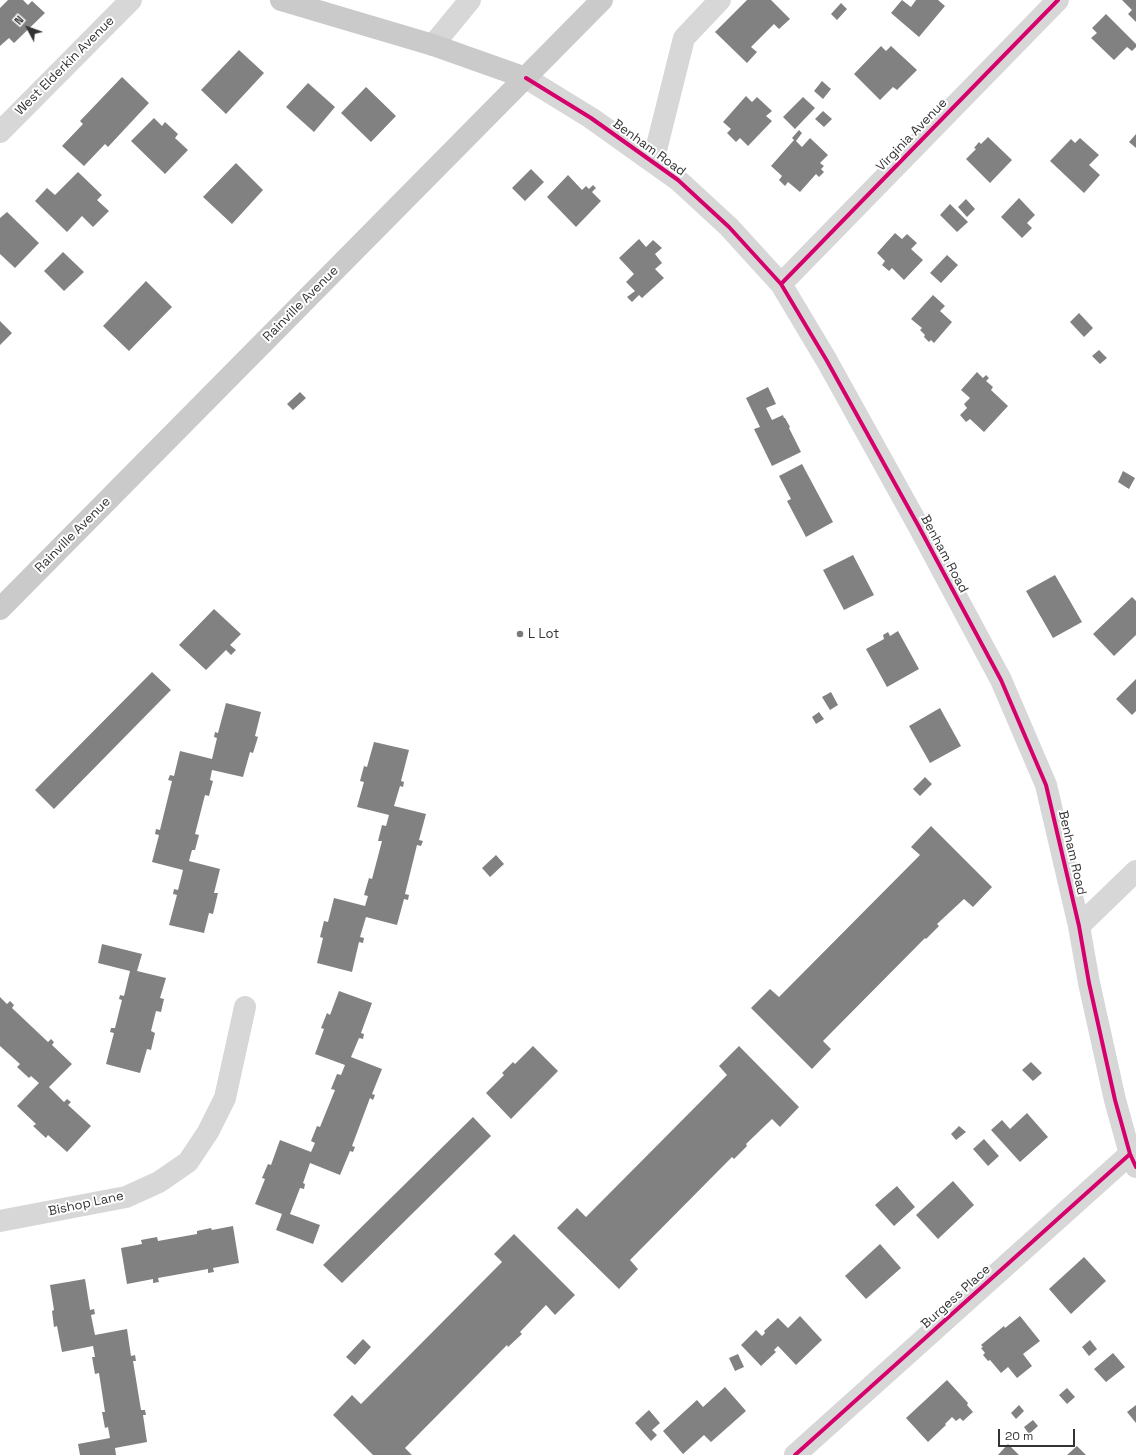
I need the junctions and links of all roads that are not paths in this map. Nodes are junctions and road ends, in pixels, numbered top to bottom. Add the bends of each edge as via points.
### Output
1 (131, 0) edge
2 (280, 0) edge
3 (470, 0) edge
4 (602, 0) edge
5 (720, 0) edge
6 (1058, 0) edge
7 (433, 45) junction
8 (526, 78) junction
9 (0, 132) edge
10 (653, 162) junction
11 (781, 284) junction
12 (0, 609) edge
13 (1136, 871) edge
14 (1080, 926) junction
15 (245, 1007) dead end
16 (1133, 1161) edge
17 (0, 1221) edge
18 (795, 1455) edge

1 - 9 street, West Elderkin Avenue
2 - 7 main road, Benham Road
3 - 7 street
4 - 8 main road, Rainville Avenue
5 - 10 street via 684,38
6 - 11 street, Virginia Avenue
7 - 8 main road, Benham Road
8 - 10 street, Benham Road via 591,118
8 - 12 main road, Rainville Avenue
10 - 11 street, Benham Road via 678,180 729,227
11 - 14 street, Benham Road via 919,527 1001,680 1046,785
13 - 14 street
14 - 16 street, Benham Road via 1089,983 1115,1100
15 - 17 street, Bishop Lane via 225,1098 208,1132 188,1162 159,1182 126,1197
16 - 18 street, Burgess Place

